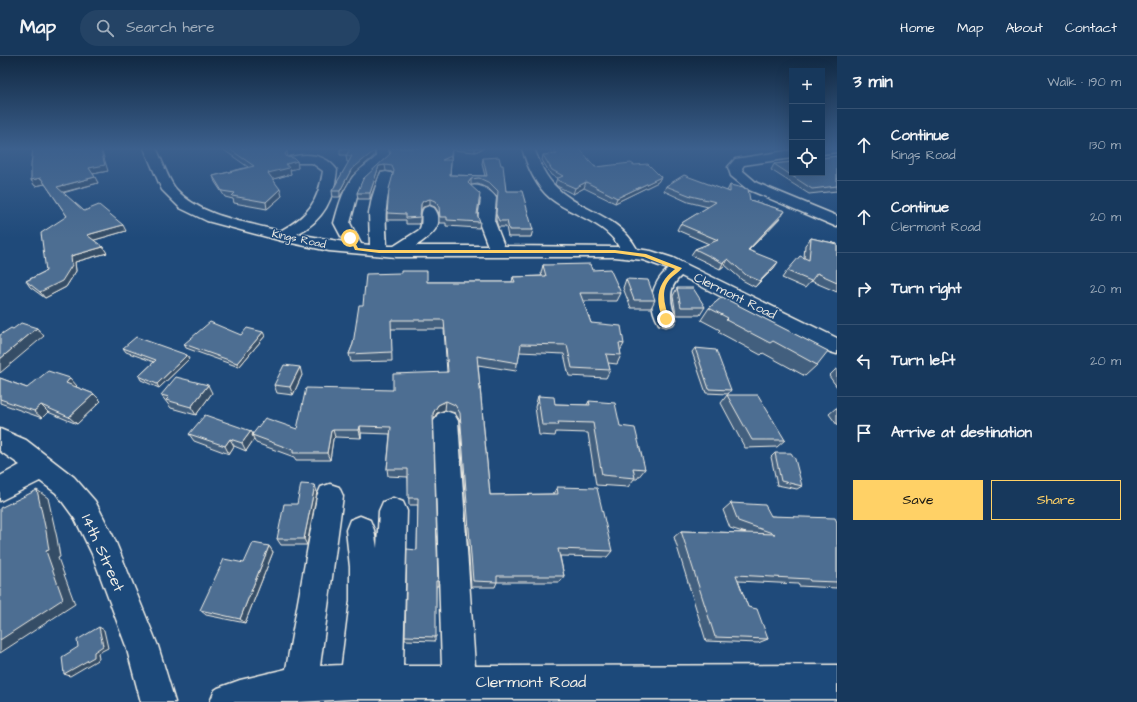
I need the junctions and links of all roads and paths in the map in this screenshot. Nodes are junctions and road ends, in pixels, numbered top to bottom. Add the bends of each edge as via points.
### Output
1 (164, 178) edge
2 (330, 178) edge
3 (359, 178) edge
4 (385, 178) edge
5 (542, 178) edge
6 (742, 178) edge
7 (476, 189) edge
8 (429, 211) dead end
9 (837, 222) edge
10 (282, 236) junction
11 (356, 249) junction
12 (379, 251) junction
13 (396, 252) junction
14 (498, 252) junction
15 (630, 252) junction
16 (679, 268) junction
17 (666, 319) dead end
18 (837, 347) edge
19 (446, 421) dead end
20 (0, 439) edge
21 (41, 467) junction
22 (0, 489) edge
23 (330, 496) dead end
24 (394, 510) dead end
25 (360, 530) dead end
26 (371, 682) junction
27 (459, 682) junction
28 (837, 682) edge
29 (301, 683) junction
30 (158, 702) edge
31 (227, 702) edge

1 - 10 street, Kings Road via 169,190 185,205 213,218
2 - 10 street via 312,218
3 - 11 street via 342,223
4 - 12 street via 377,213
5 - 15 street via 552,192 610,228 628,246
6 - 9 street via 752,186
7 - 14 street via 489,198 486,220
8 - 13 street via 430,226 425,233
10 - 11 street, Kings Road
11 - 12 street, Kings Road
12 - 13 street, Kings Road
13 - 14 street, Kings Road
14 - 15 street, Kings Road
15 - 16 street, Clermont Road via 655,258
16 - 17 street via 669,276 662,287 661,302
16 - 18 street, Clermont Road
19 - 27 street
20 - 21 street, 14th Street via 17,448
21 - 22 street
21 - 30 street, 14th Street via 65,485 84,510 104,548 142,646
23 - 29 street
24 - 26 street
25 - 26 street via 366,588 364,627
26 - 27 street, Clermont Road
26 - 29 street, Clermont Road
27 - 28 street, Clermont Road
29 - 31 street, Clermont Road via 268,689

